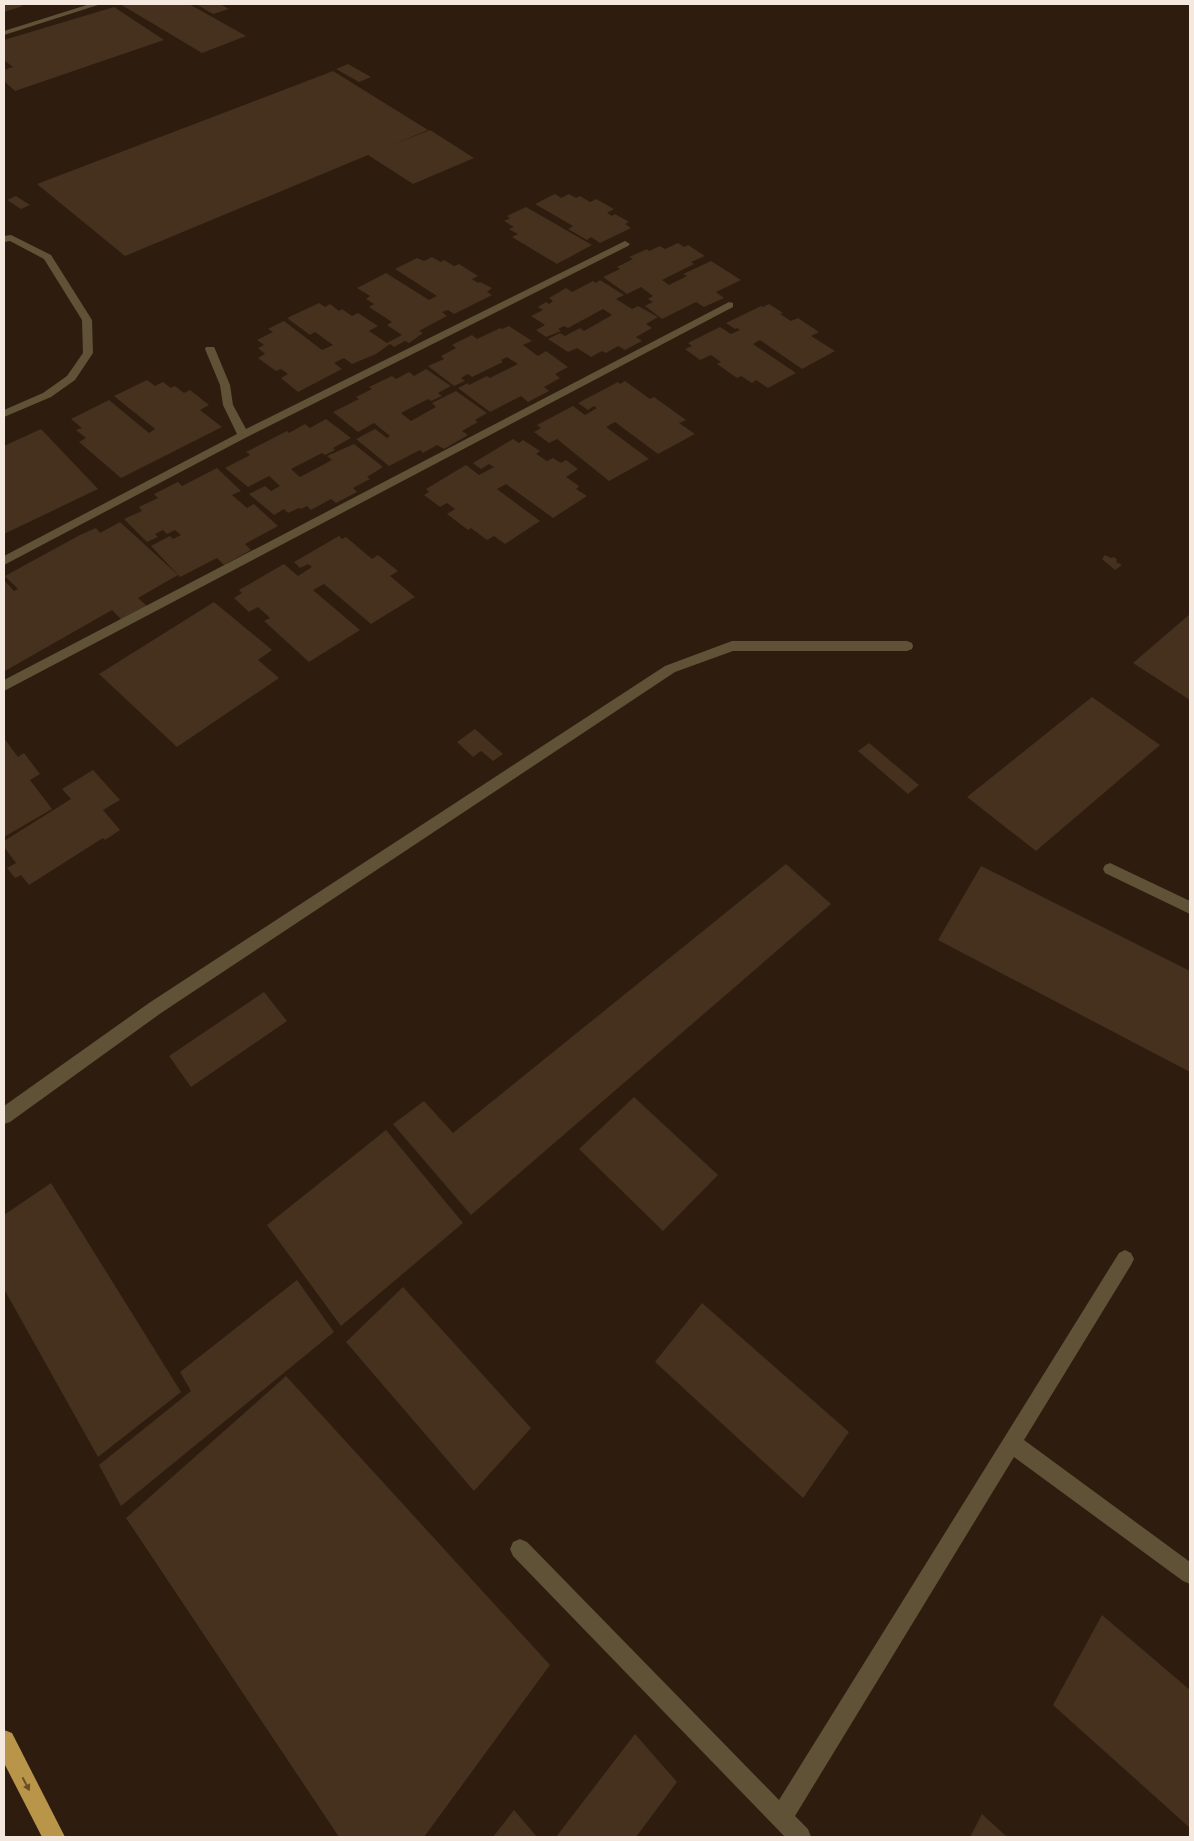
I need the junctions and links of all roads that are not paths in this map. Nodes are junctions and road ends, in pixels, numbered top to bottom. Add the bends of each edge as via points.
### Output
1 (97, 4) edge
2 (4, 33) edge
3 (4, 239) edge
4 (625, 244) dead end
5 (729, 305) dead end
6 (210, 349) dead end
7 (4, 414) edge
8 (243, 435) junction
9 (4, 561) edge
10 (907, 646) dead end
11 (4, 686) edge
12 (1110, 870) dead end
13 (1190, 908) edge
14 (4, 1116) edge
15 (1125, 1259) dead end
16 (1012, 1443) junction
17 (520, 1550) dead end
18 (1190, 1574) edge
19 (4, 1740) edge
20 (781, 1818) junction
21 (54, 1837) edge
22 (800, 1837) edge

1 - 2 street
3 - 7 street via 11,238 48,257 87,320 88,353 71,378 46,395
4 - 8 street
5 - 11 street
6 - 8 street via 225,385 228,405
8 - 9 street
10 - 14 street via 732,646 670,669 154,1008
12 - 13 street
15 - 16 street
16 - 18 street
16 - 20 street
17 - 20 street
19 -> 21 highway
20 - 22 street

